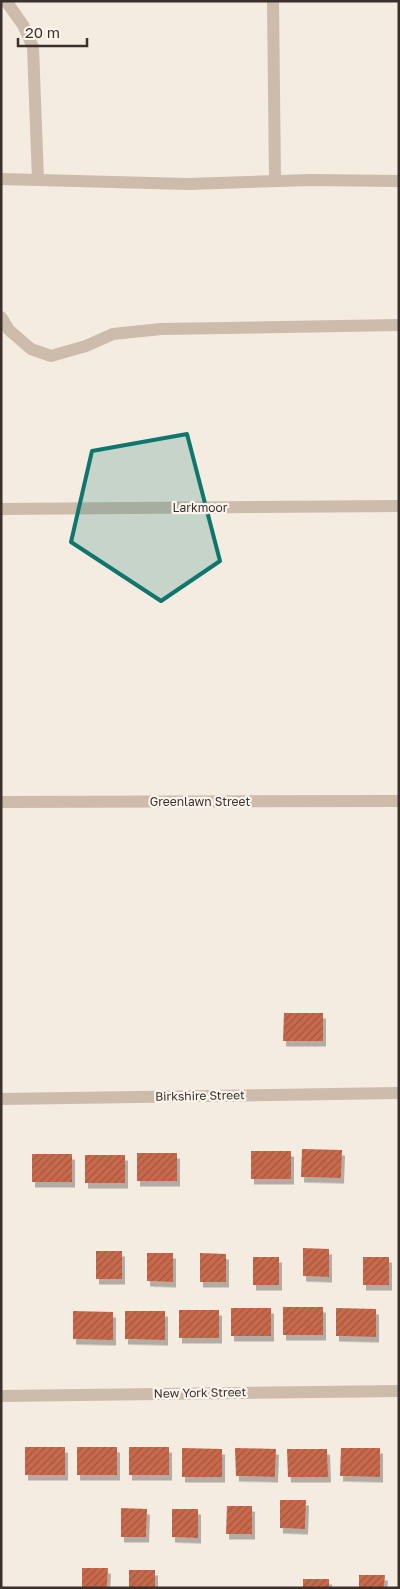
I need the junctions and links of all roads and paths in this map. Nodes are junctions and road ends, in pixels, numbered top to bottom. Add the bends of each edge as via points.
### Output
1 (6, 1) edge
2 (273, 1) edge
3 (1, 179) edge
4 (38, 180) junction
5 (275, 181) junction
6 (399, 181) edge
7 (1, 317) edge
8 (399, 325) edge
9 (399, 506) edge
10 (1, 509) edge
11 (1, 802) edge
12 (399, 802) edge
13 (399, 1093) edge
14 (1, 1099) edge
15 (399, 1390) edge
16 (1, 1396) edge

1 - 4 street via 23,25 33,47
2 - 5 street
3 - 4 street
4 - 5 street via 188,184
5 - 6 street
7 - 8 street via 9,330 31,349 51,356 113,334 160,329
9 - 10 street, Larkmoor
11 - 12 street, Greenlawn Street
13 - 14 street, Birkshire Street
15 - 16 street, New York Street

